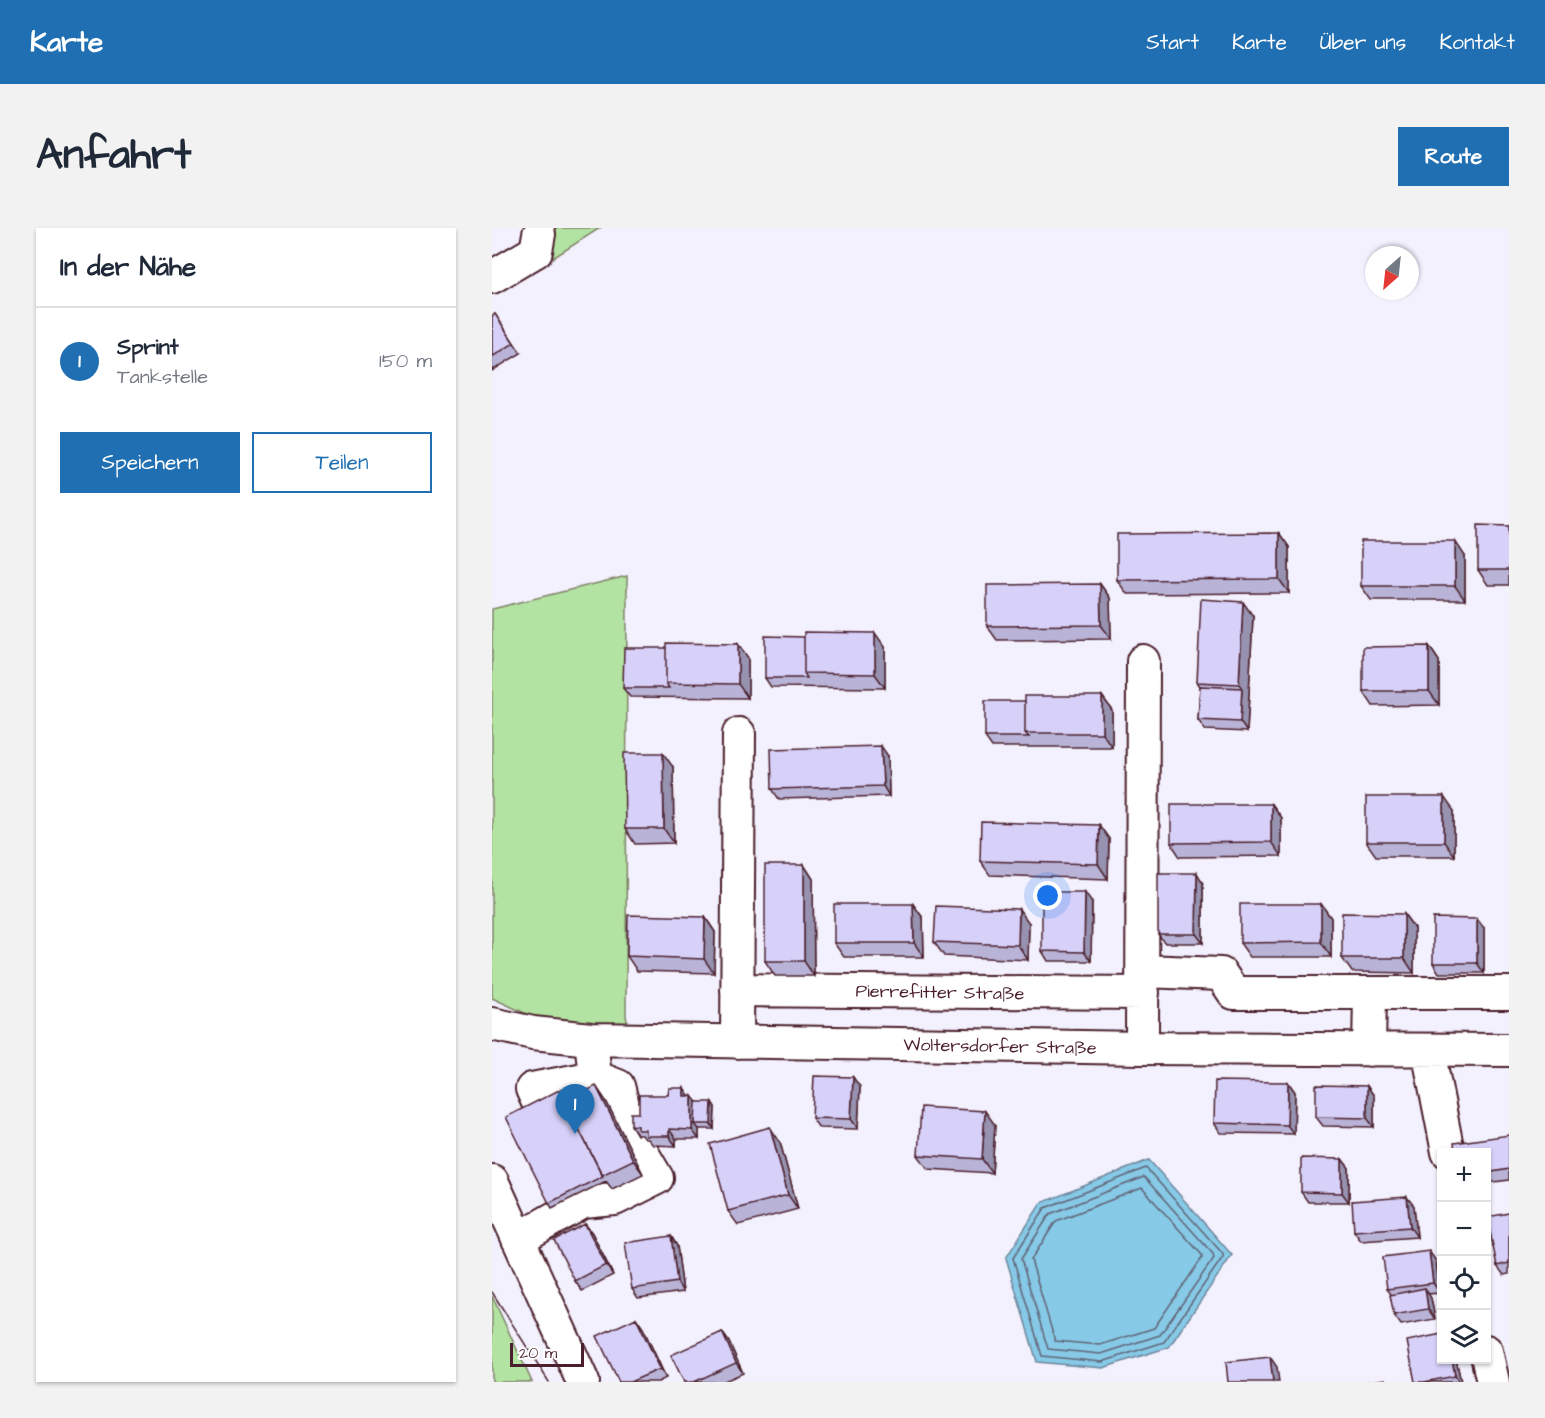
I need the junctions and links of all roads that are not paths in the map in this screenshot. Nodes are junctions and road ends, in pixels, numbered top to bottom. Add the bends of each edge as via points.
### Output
1 (539, 234) dead end
2 (492, 277) edge
3 (1143, 661) dead end
4 (739, 735) dead end
5 (1143, 982) junction
6 (737, 990) junction
7 (1509, 993) edge
8 (1370, 994) junction
9 (492, 1024) edge
10 (591, 1039) junction
11 (737, 1042) junction
12 (1142, 1048) junction
13 (1370, 1050) junction
14 (1428, 1050) junction
15 (1509, 1050) edge
16 (595, 1077) junction
17 (1447, 1148) edge
18 (492, 1181) edge
19 (583, 1202) junction
20 (518, 1239) junction
21 (1489, 1364) edge
22 (583, 1382) edge
23 (1493, 1382) edge

1 - 2 street via 536,251
3 - 5 street
4 - 6 street
5 - 6 street, Pierrefitter Straße
5 - 8 street, Pierrefitter Straße via 1221,975 1234,993
5 - 12 street
6 - 11 street
7 - 8 street
8 - 13 street
9 - 10 street, Woltersdorfer Straße
10 - 11 street, Woltersdorfer Straße
10 - 16 street
11 - 12 street, Woltersdorfer Straße
12 - 13 street, Woltersdorfer Straße
13 - 14 street, Woltersdorfer Straße
14 - 15 street, Woltersdorfer Straße
14 - 17 street
16 - 19 street via 532,1089
16 - 19 street via 618,1086 630,1132 657,1178 615,1199
18 - 20 street
19 - 20 street
20 - 22 street
21 - 23 street

